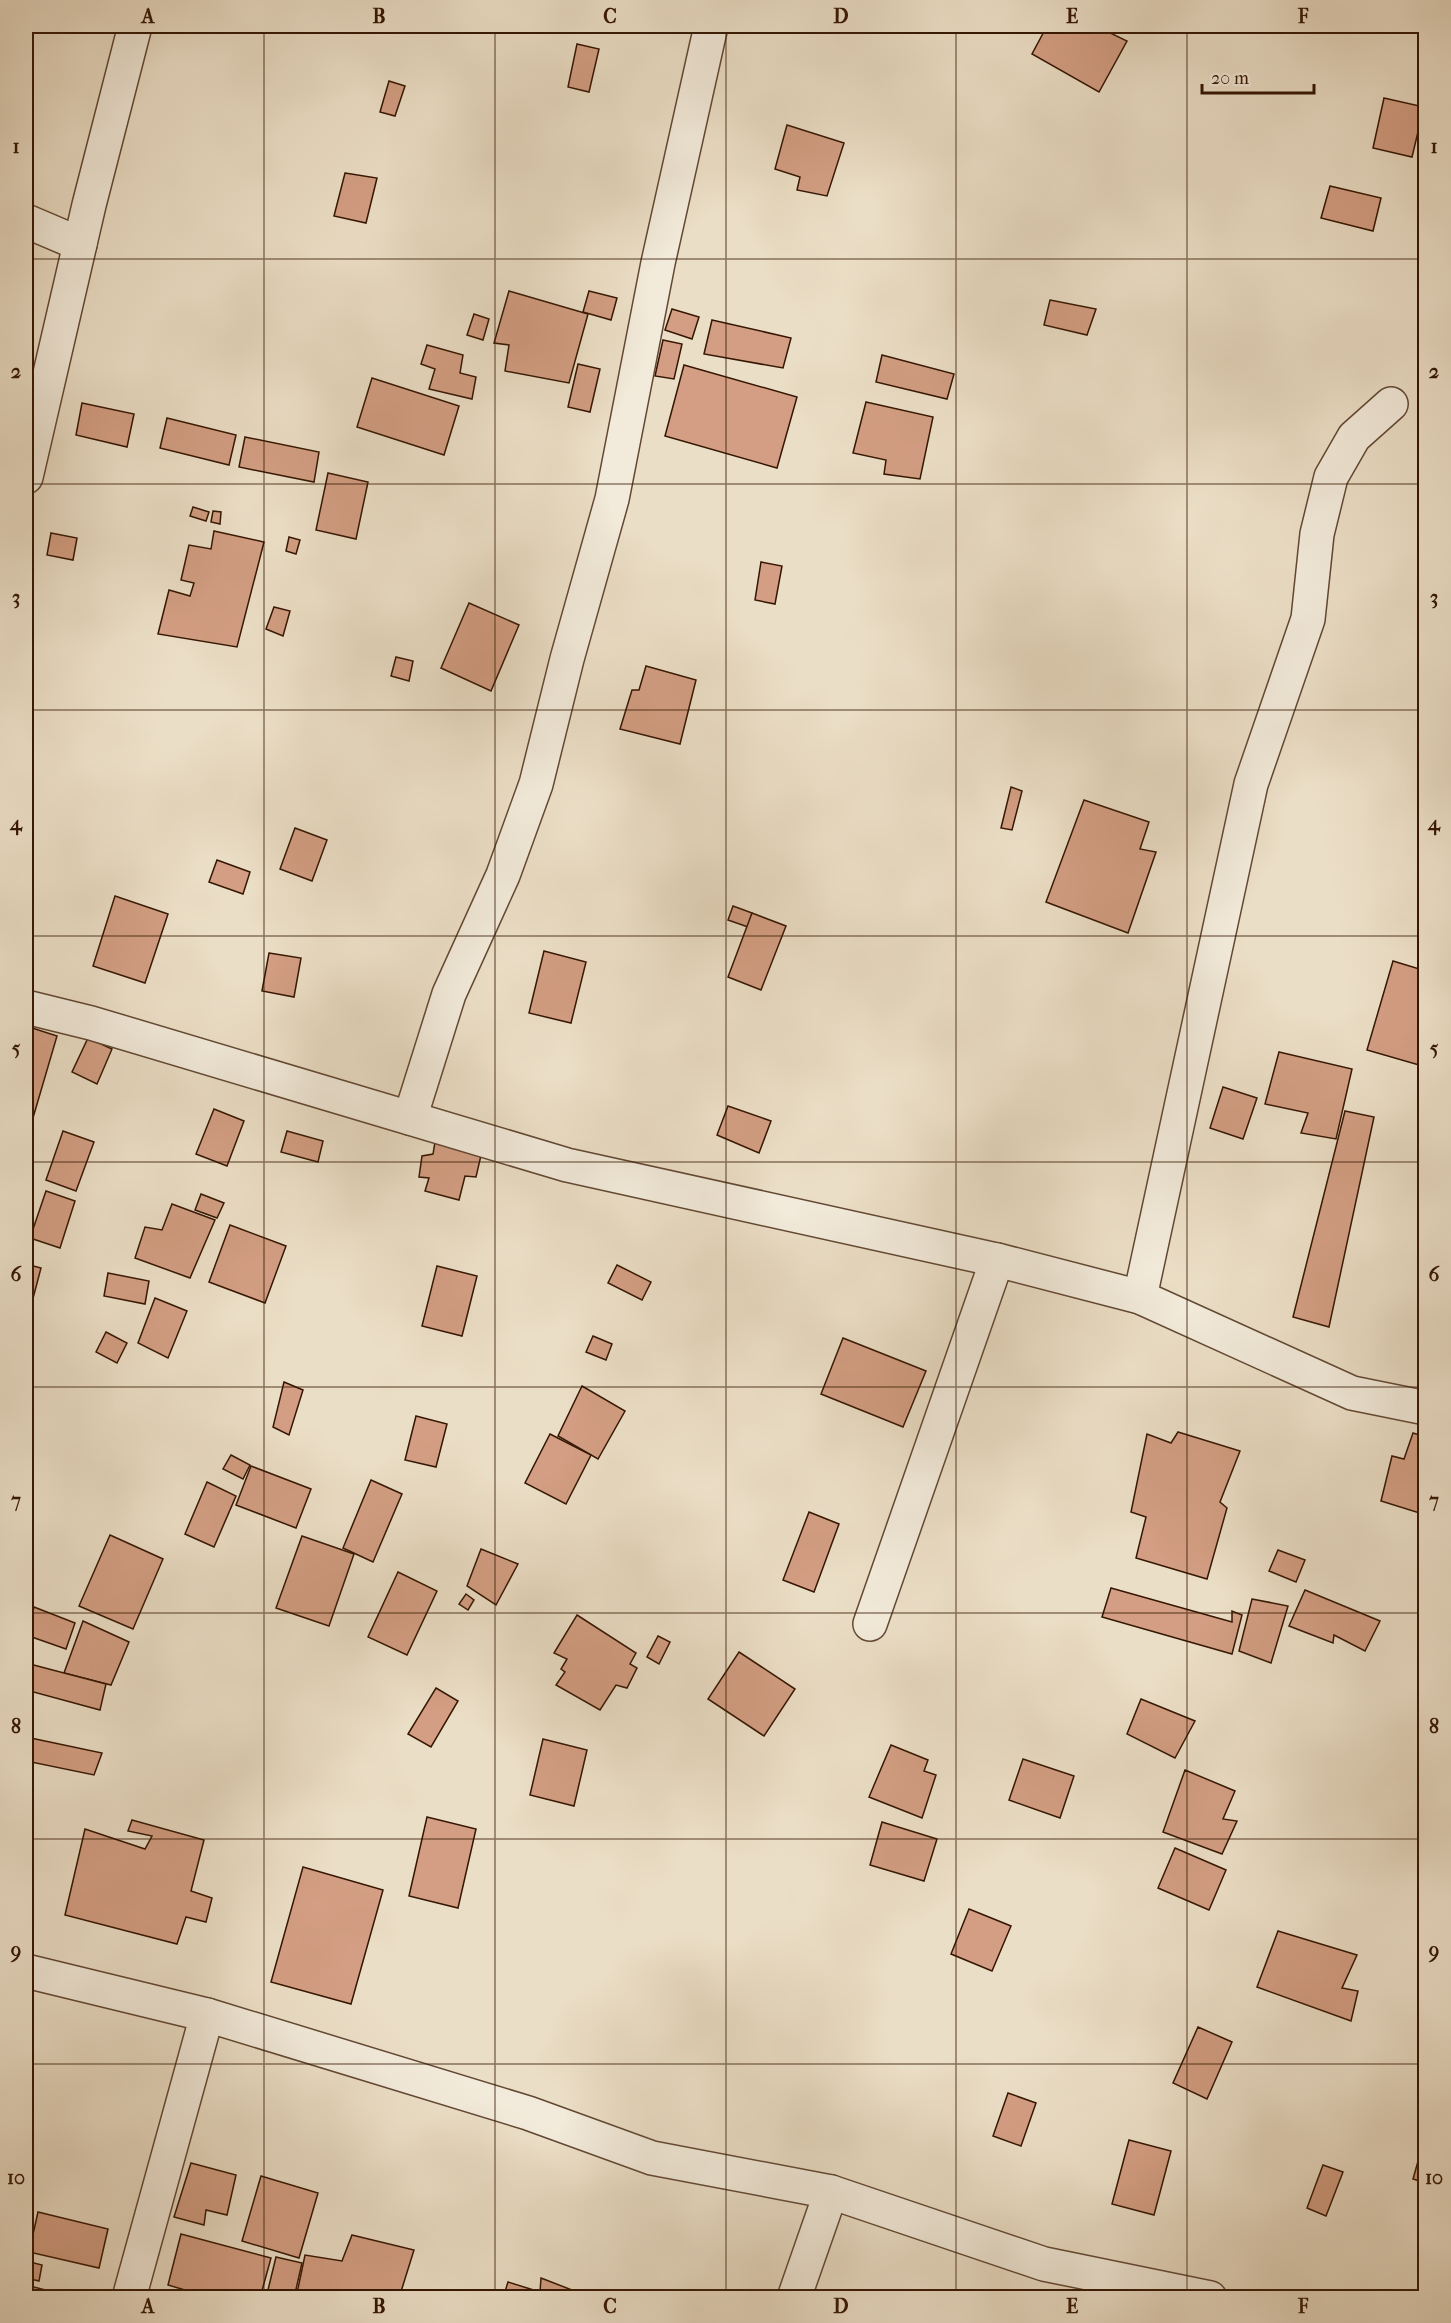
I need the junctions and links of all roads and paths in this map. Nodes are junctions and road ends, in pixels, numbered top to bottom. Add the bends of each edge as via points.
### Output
1 (135, 26) edge
2 (711, 26) edge
3 (26, 220) edge
4 (80, 244) junction
5 (1392, 404) dead end
6 (26, 477) edge
7 (26, 1007) edge
8 (410, 1118) junction
9 (997, 1260) junction
10 (1140, 1297) junction
11 (1425, 1408) edge
12 (870, 1624) dead end
13 (26, 1971) edge
14 (207, 2014) junction
15 (831, 2192) junction
16 (129, 2298) edge
17 (794, 2298) edge
18 (1210, 2298) edge

1 - 4 street
2 - 8 street via 658,263 612,499 536,784 503,876 449,994
3 - 4 street
4 - 6 street
5 - 10 street via 1354,437 1330,477 1317,534 1308,619 1251,784
7 - 8 street
8 - 9 street via 567,1165
9 - 10 street
9 - 12 street
10 - 11 street via 1352,1393
13 - 14 street
14 - 15 street via 528,2113 652,2158
14 - 16 street
15 - 17 street
15 - 18 street via 1044,2264

